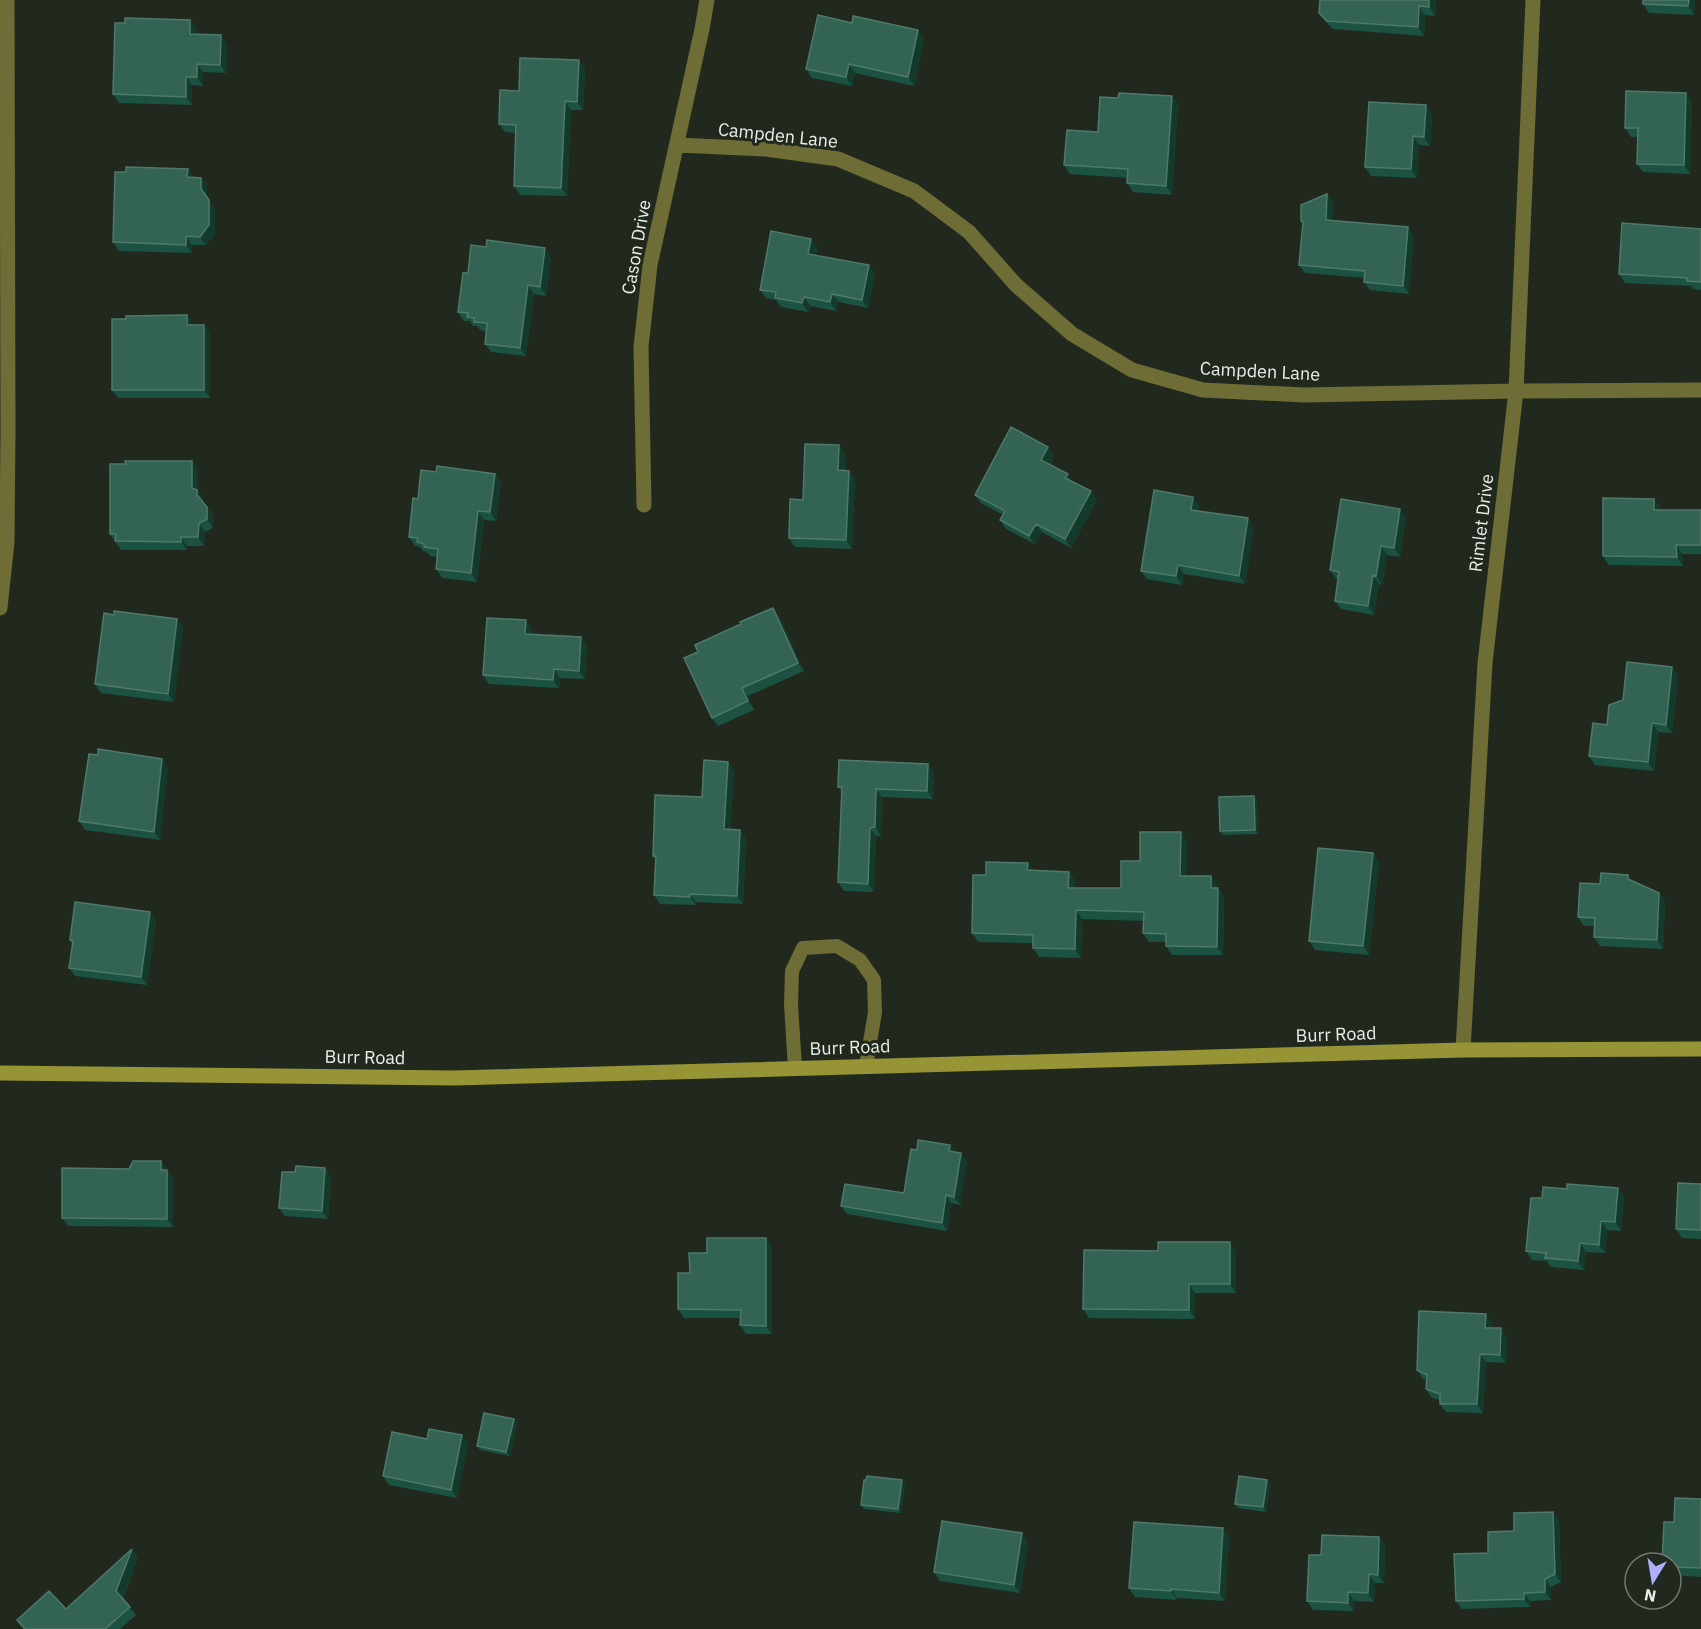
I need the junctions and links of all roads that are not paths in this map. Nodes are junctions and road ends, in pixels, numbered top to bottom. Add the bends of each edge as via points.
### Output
1 (7, 0) edge
2 (707, 0) edge
3 (1533, 0) edge
4 (677, 145) junction
5 (1701, 390) edge
6 (1516, 391) junction
7 (4, 430) edge
8 (644, 506) dead end
9 (0, 608) edge
10 (1701, 1049) edge
11 (1464, 1050) junction
12 (866, 1066) junction
13 (795, 1068) junction
14 (0, 1073) edge

1 - 7 street
2 - 4 street, Cason Drive
3 - 6 street, Rimlet Drive
4 - 6 street, Campden Lane via 838,159 914,191 969,232 1016,285 1072,334 1132,370 1203,390 1304,395
4 - 8 street, Cason Drive via 651,265 641,347
5 - 6 street, Campden Lane
6 - 11 street, Rimlet Drive via 1485,663
7 - 9 street via 7,542
10 - 11 street, Burr Road
11 - 12 street, Burr Road
12 - 13 street, Burr Road
12 - 13 lane via 875,1012 874,980 860,960 837,946 804,948 792,971
13 - 14 street, Burr Road via 454,1078

